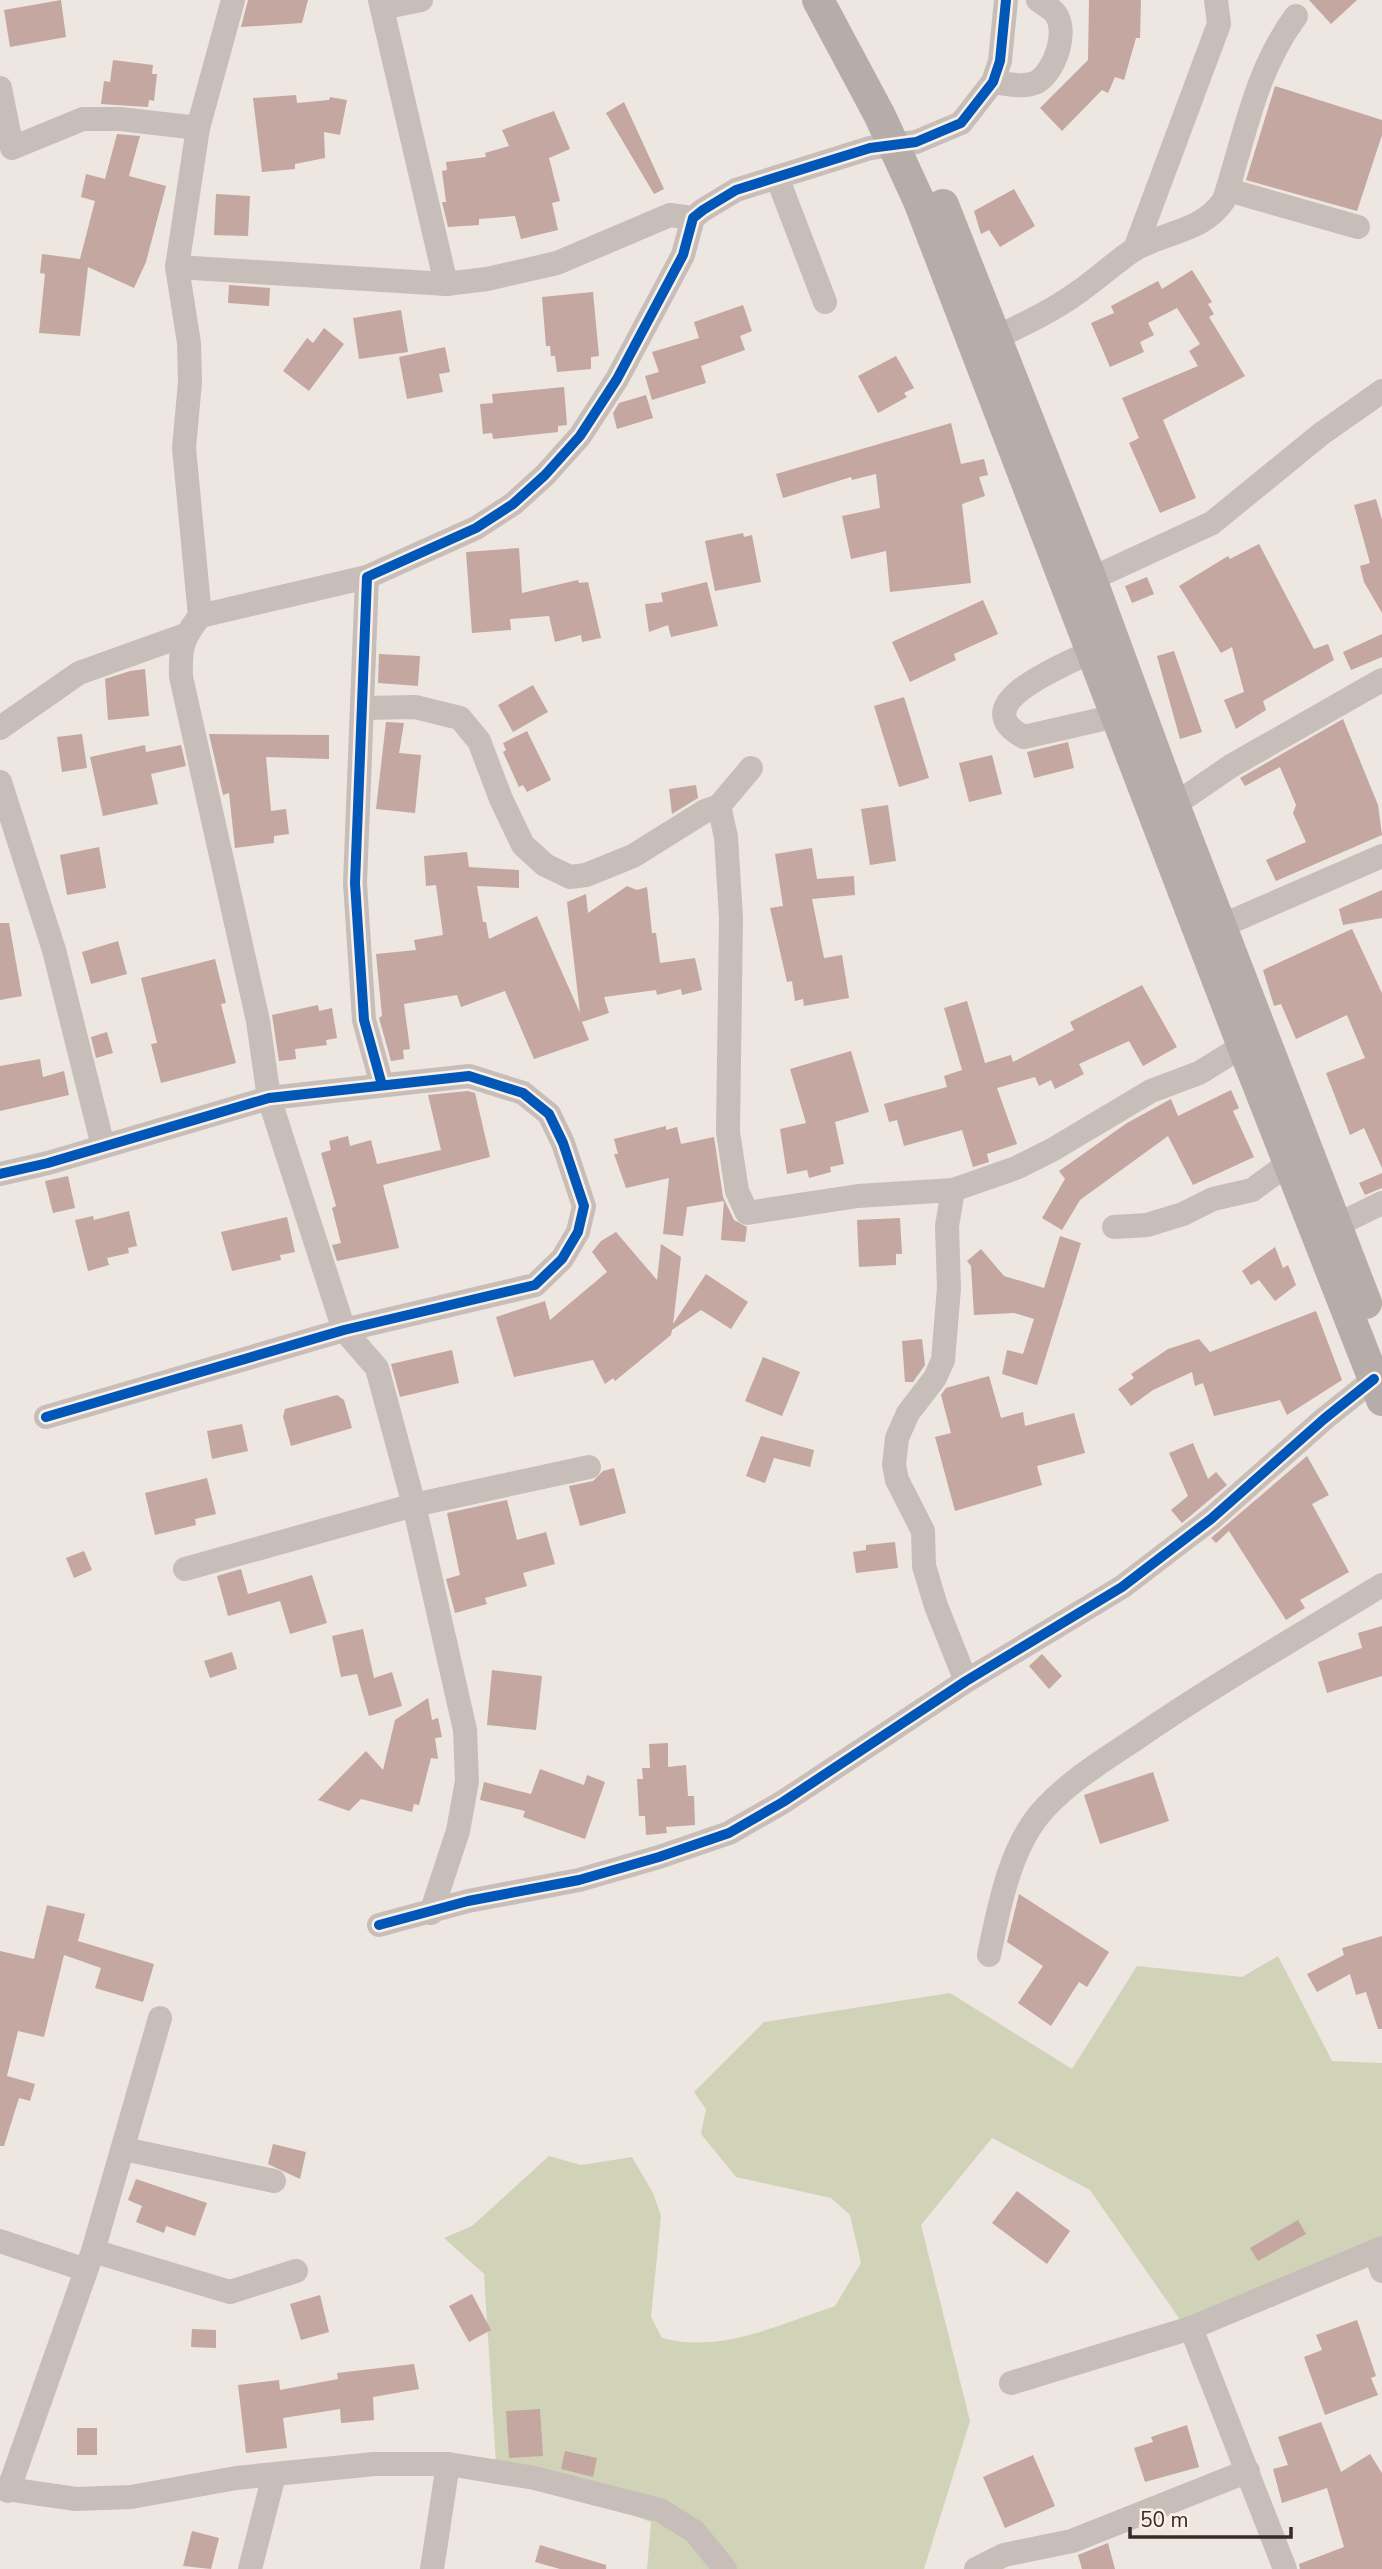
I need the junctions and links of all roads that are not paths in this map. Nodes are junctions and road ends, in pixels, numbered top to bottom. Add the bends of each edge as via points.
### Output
1 (233, 0) edge
2 (421, 0) edge
3 (818, 0) edge
4 (841, 0) edge
5 (1006, 0) edge
6 (1038, 0) edge
7 (1216, 0) edge
8 (381, 4) edge
9 (1296, 16) dead end
10 (993, 82) junction
11 (0, 88) edge
12 (198, 128) junction
13 (904, 143) junction
14 (777, 177) junction
15 (1228, 190) junction
16 (693, 218) junction
17 (1358, 228) dead end
18 (1135, 249) junction
19 (177, 267) junction
20 (446, 284) junction
21 (825, 302) dead end
22 (997, 337) junction
23 (1382, 391) edge
24 (367, 577) junction
25 (1091, 579) junction
26 (192, 626) junction
27 (1092, 651) junction
28 (1382, 680) edge
29 (363, 708) junction
30 (1116, 716) junction
31 (0, 728) edge
32 (751, 768) dead end
33 (0, 782) edge
34 (1174, 805) junction
35 (719, 806) junction
36 (1382, 856) edge
37 (1221, 926) junction
38 (1243, 1046) junction
39 (382, 1085) junction
40 (270, 1098) junction
41 (103, 1146) junction
42 (1289, 1163) junction
43 (0, 1174) edge
44 (953, 1190) junction
45 (1382, 1203) edge
46 (1338, 1225) junction
47 (1115, 1227) dead end
48 (344, 1330) junction
49 (1382, 1347) edge
50 (1378, 1389) edge
51 (46, 1417) dead end
52 (589, 1467) dead end
53 (414, 1505) junction
54 (185, 1569) dead end
55 (1382, 1585) edge
56 (966, 1681) junction
57 (431, 1913) junction
58 (379, 1925) dead end
59 (989, 1955) dead end
60 (160, 2018) dead end
61 (124, 2149) junction
62 (274, 2181) dead end
63 (0, 2241) edge
64 (1380, 2257) edge
65 (90, 2261) junction
66 (296, 2271) dead end
67 (1191, 2328) junction
68 (1011, 2383) dead end
69 (448, 2465) junction
70 (1248, 2471) junction
71 (274, 2475) junction
72 (4, 2490) edge
73 (250, 2569) edge
74 (432, 2569) edge
75 (725, 2569) edge
76 (976, 2569) edge
77 (1285, 2569) edge

1 - 12 street
2 - 8 street
3 - 13 main road
4 - 13 main road
5 - 10 street via 1000,61
6 - 10 street via 1055,12 1060,22 1059,46 1051,68 1036,82 1018,86
7 - 18 street via 1219,24
8 - 20 street
9 - 15 street via 1277,43 1255,94
10 - 13 street via 961,123
11 - 12 street via 12,148 83,119
12 - 19 street
13 - 14 street
13 - 22 main road
13 - 27 main road via 919,201
14 - 16 street via 736,190
14 - 21 street
15 - 17 street
15 - 18 street via 1215,214 1200,225
16 - 20 street via 670,215 557,263
16 - 24 street via 683,255 658,305 580,436 513,504 476,528
18 - 22 street via 1078,293
19 - 20 street
19 - 26 street via 190,382 184,448
22 - 25 main road
23 - 25 street via 1212,523
24 - 26 street
24 - 29 street
25 - 34 main road
26 - 31 street via 79,673
26 - 40 street via 180,654 181,677 258,1021
27 - 30 main road
27 - 30 street via 1014,692 1005,705 1005,716 1011,730 1024,737
28 - 34 street via 1231,766
29 - 35 street via 415,707 460,718 479,741 523,845 545,865 570,877 633,856
29 - 39 street via 356,827 358,940 364,1020
30 - 38 main road
32 - 35 street
33 - 41 street via 54,950
34 - 37 main road
35 - 44 street via 726,837 731,918 728,1132 737,1191 747,1213 858,1196
36 - 37 street
37 - 46 main road
38 - 42 main road
38 - 44 street via 1199,1073 1151,1091 1016,1168
39 - 40 street
39 - 48 street via 470,1076 523,1093 549,1114 584,1206 578,1232 562,1259 535,1285
40 - 41 street
40 - 48 street
41 - 43 street
42 - 47 street via 1252,1190 1213,1199 1147,1225
42 - 50 main road
44 - 56 street via 947,1226 948,1332 943,1360 908,1413 897,1438 894,1465 922,1531 924,1566
45 - 46 street
46 - 49 main road
48 - 51 street
48 - 53 street via 377,1368
50 - 56 street via 1122,1587
52 - 53 street
53 - 54 street
53 - 57 street via 465,1730 467,1781 458,1831
55 - 59 street via 1166,1717 1085,1773 1044,1808 1014,1865
56 - 57 street via 729,1833 579,1880 468,1901
57 - 58 street
60 - 61 street
61 - 62 street
61 - 65 street
63 - 65 street
64 - 67 street
65 - 66 street via 230,2292
65 - 72 street
67 - 68 street
67 - 70 street
69 - 71 street via 374,2464
69 - 74 street
69 - 75 street via 535,2477 660,2510 695,2532
70 - 76 street via 1072,2541 1004,2556
70 - 77 street
71 - 72 street via 131,2497 76,2499
71 - 73 street

